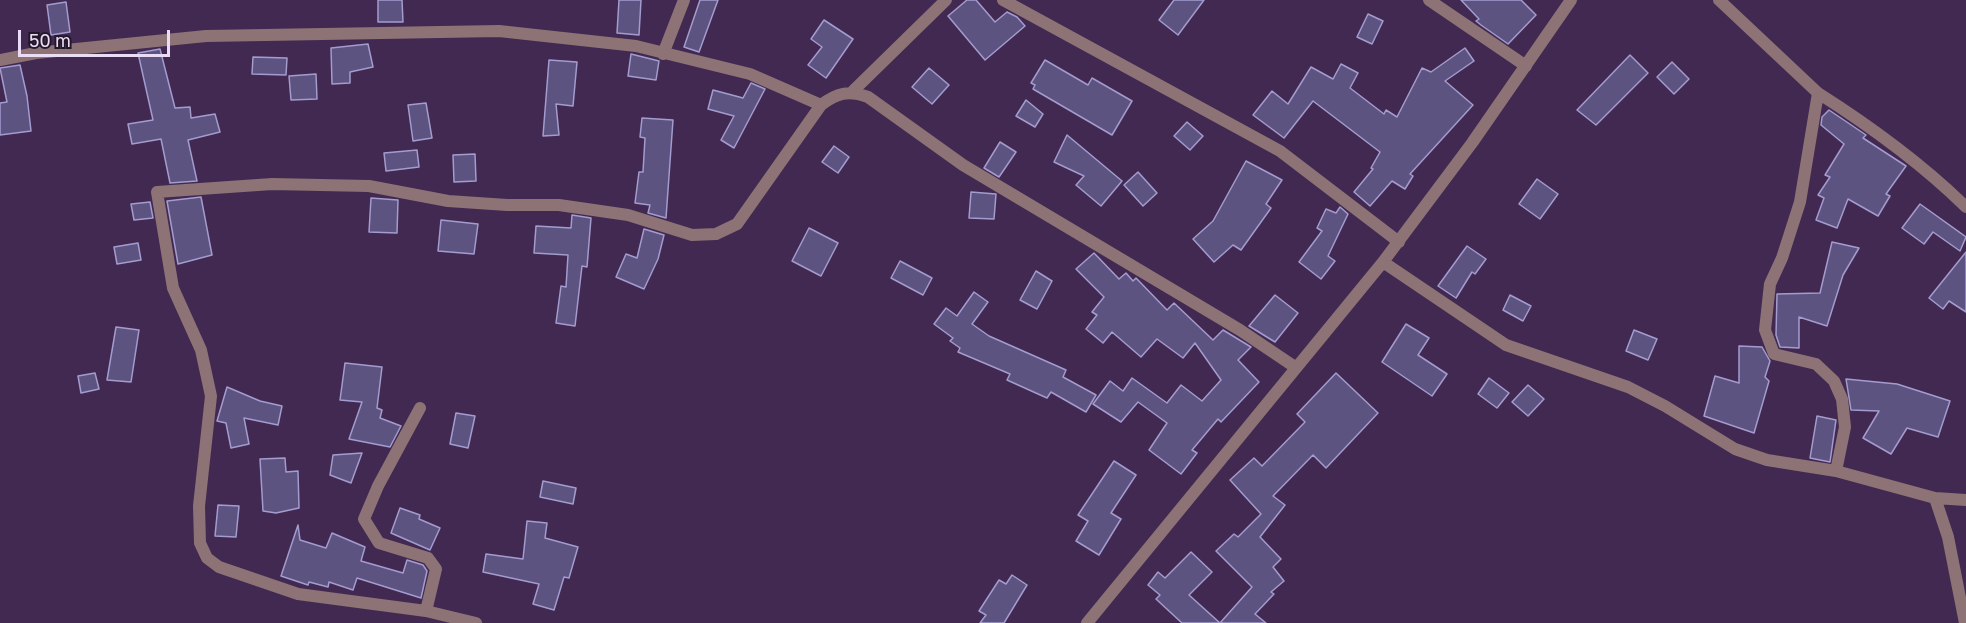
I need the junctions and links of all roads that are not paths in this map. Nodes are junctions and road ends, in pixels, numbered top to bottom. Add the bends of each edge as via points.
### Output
1 (684, 0) edge
2 (946, 0) edge
3 (1003, 0) edge
4 (1430, 0) edge
5 (1571, 0) edge
6 (1719, 0) edge
7 (663, 54) junction
8 (0, 60) edge
9 (1526, 66) junction
10 (853, 91) junction
11 (1818, 93) junction
12 (821, 105) junction
13 (1966, 207) edge
14 (1399, 242) junction
15 (1383, 262) junction
16 (1295, 367) junction
17 (420, 408) dead end
18 (1836, 471) junction
19 (1935, 498) junction
20 (1966, 500) edge
21 (426, 611) junction
22 (476, 623) edge
23 (1087, 623) edge
24 (1965, 623) edge

1 - 7 street
2 - 10 street
3 - 14 street via 1280,151
4 - 9 street
5 - 9 street
6 - 11 street
7 - 8 street via 636,46 499,31 369,32 206,36
7 - 12 street via 750,74
9 - 14 street
10 - 12 street via 834,95
10 - 16 street via 868,97 963,165 1240,330
11 - 13 street via 1857,117
11 - 18 street via 1808,166 1782,258 1770,284 1765,330 1774,354 1816,364 1833,381 1842,399 1845,427
12 - 21 street via 737,224 716,234 692,235 628,215 559,205 448,201 369,186 272,184 157,192 173,288 201,350 211,396 199,506 200,543 207,558 219,567 298,594
14 - 15 street
15 - 16 street
15 - 18 street via 1506,345 1628,387 1735,449 1767,460
16 - 23 street
17 - 21 street via 364,519 379,543 428,558 436,569
18 - 19 street
19 - 20 street
19 - 24 street via 1948,537
21 - 22 street

